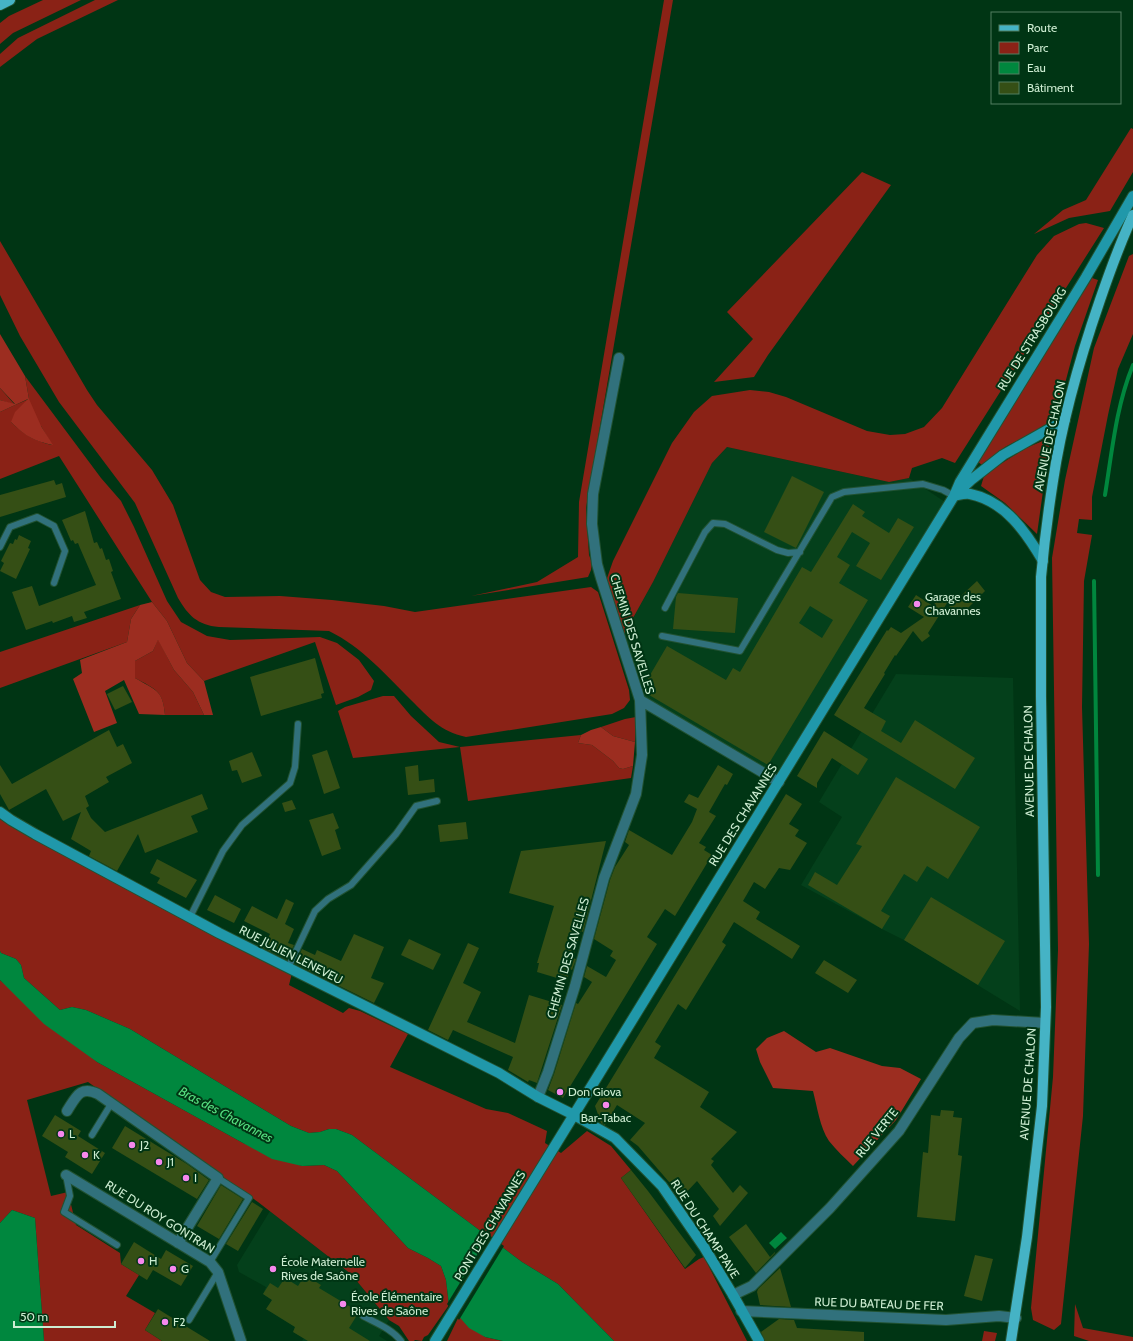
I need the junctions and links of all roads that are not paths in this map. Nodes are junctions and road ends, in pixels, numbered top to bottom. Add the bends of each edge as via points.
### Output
1 (10, 0) edge
2 (0, 5) edge
3 (1133, 196) edge
4 (1133, 215) edge
5 (618, 358) dead end
6 (1065, 420) junction
7 (954, 496) junction
8 (0, 546) edge
9 (800, 552) junction
10 (1043, 561) junction
11 (54, 583) dead end
12 (665, 608) dead end
13 (662, 636) dead end
14 (640, 700) junction
15 (298, 724) dead end
16 (779, 782) junction
17 (437, 801) dead end
18 (0, 812) edge
19 (190, 917) junction
20 (288, 968) junction
21 (1045, 1022) junction
22 (538, 1097) junction
23 (111, 1104) junction
24 (67, 1111) dead end
25 (574, 1114) junction
26 (92, 1135) dead end
27 (553, 1148) joint
28 (66, 1175) joint
29 (218, 1178) junction
30 (178, 1243) junction
31 (118, 1245) dead end
32 (210, 1262) junction
33 (218, 1272) junction
34 (733, 1295) junction
35 (741, 1311) junction
36 (363, 1316) dead end
37 (1016, 1318) junction
38 (189, 1320) dead end
39 (436, 1339) edge
40 (241, 1341) edge
41 (401, 1341) edge
42 (759, 1341) edge
43 (1012, 1341) edge

1 - 2 main road
3 - 7 main road, RUE DE STRASBOURG via 960,482
4 - 6 main road, AVENUE DE CHALON via 1120,242 1095,313
5 - 14 street, CHEMIN DES SAVELLES via 593,494 592,524 597,564
6 - 7 main road via 1003,455
6 - 10 main road, AVENUE DE CHALON via 1053,480
7 - 9 lane via 923,484 844,492 832,497
7 - 10 main road via 968,494 1000,508 1024,531
7 - 16 main road, RUE DES CHAVANNES
8 - 11 lane via 10,527 37,517 54,526 65,551
9 - 12 lane via 788,553 777,550 725,524 713,523 705,532
9 - 13 lane via 740,651
10 - 21 main road, AVENUE DE CHALON via 1041,697
14 - 16 street
14 - 22 street, CHEMIN DES SAVELLES via 642,755 636,794 604,878 574,986
15 - 19 lane via 296,767 290,784 242,825 223,851
16 - 25 main road, RUE DES CHAVANNES
17 - 20 lane via 416,806 396,834 351,885 328,899 315,911
18 - 19 main road, RUE JULIEN LENEVEU via 34,834
19 - 20 main road, RUE JULIEN LENEVEU
20 - 22 main road, RUE JULIEN LENEVEU via 499,1073
21 - 34 street, RUE VERTE via 993,1020 973,1023 959,1038 899,1131 830,1208 752,1286
21 - 37 main road, AVENUE DE CHALON via 1042,1106
22 - 25 main road, RUE JULIEN LENEVEU
23 - 24 street via 90,1090 76,1097
23 - 26 lane
23 - 29 street
25 - 27 main road, RUE DES CHAVANNES
25 - 34 main road, RUE DU CHAMP PAVE via 615,1138 662,1186
27 - 39 main road, PONT DES CHAVANNES
28 - 30 street, RUE DU ROY GONTRAN
28 - 31 lane via 70,1196 64,1212
29 - 30 street
29 - 32 lane via 249,1198
30 - 32 street, RUE DU ROY GONTRAN
32 - 33 street, RUE DU ROY GONTRAN
33 - 38 lane
33 - 40 street, RUE DU ROY GONTRAN
34 - 35 main road, RUE DU CHAMP PAVE
35 - 37 street, RUE DU BATEAU DE FER via 946,1320 999,1316
35 - 42 main road, RUE DU CHAMP PAVE
36 - 41 lane via 391,1332
37 - 43 main road, AVENUE DE CHALON

